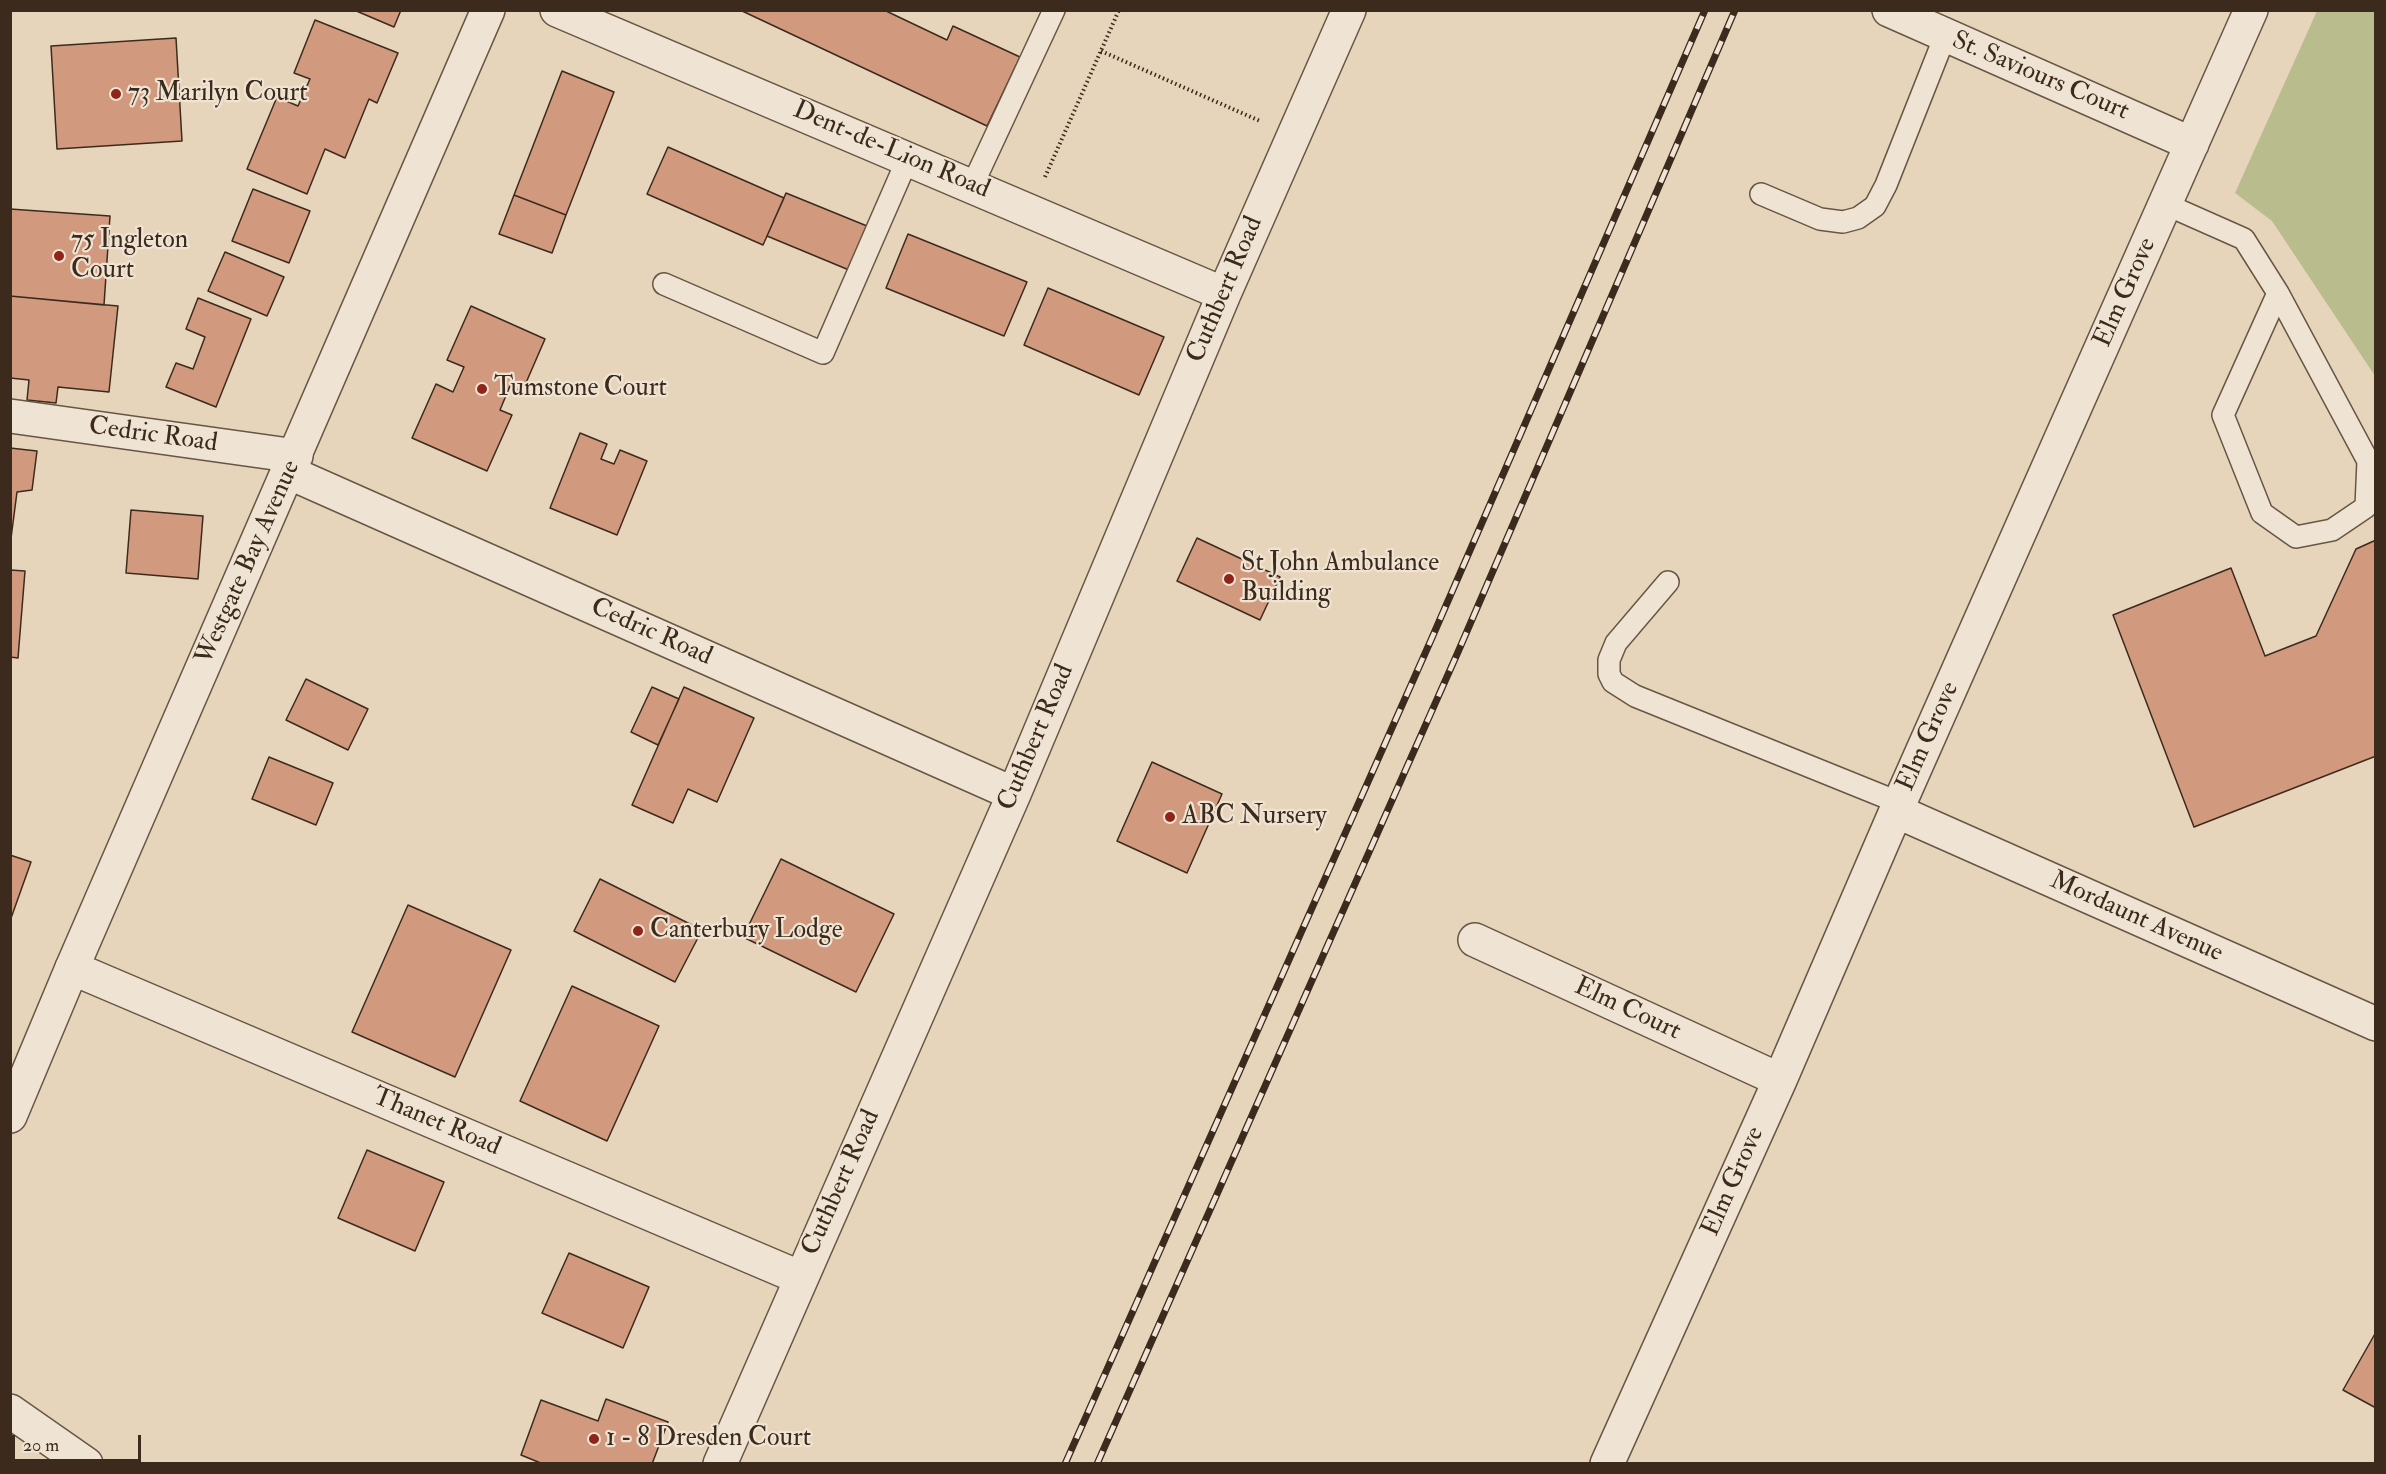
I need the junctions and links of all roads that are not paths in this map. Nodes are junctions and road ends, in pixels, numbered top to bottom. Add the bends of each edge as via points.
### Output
1 (488, 10) edge
2 (556, 10) edge
3 (1054, 10) edge
4 (1349, 10) edge
5 (1889, 10) edge
6 (2251, 10) edge
7 (1946, 36) junction
8 (2192, 144) junction
9 (908, 158) junction
10 (972, 186) junction
11 (1761, 194) dead end
12 (2165, 204) junction
13 (664, 284) dead end
14 (2278, 293) junction
15 (1224, 294) junction
16 (10, 416) edge
17 (292, 464) junction
18 (1668, 582) dead end
19 (1014, 794) junction
20 (1898, 807) junction
21 (1475, 940) dead end
22 (72, 968) junction
23 (2376, 1024) edge
24 (1780, 1080) junction
25 (10, 1116) edge
26 (801, 1278) junction
27 (10, 1411) edge
28 (86, 1464) edge
29 (720, 1464) edge
30 (1606, 1464) edge

1 - 17 street, Westgate Bay Avenue
2 - 9 street, Dent-de-Lion Road
3 - 10 lane
4 - 15 street, Cuthbert Road
5 - 7 street, St. Saviours Court
6 - 8 street, Elm Grove
7 - 8 street, St. Saviours Court
7 - 11 lane via 1875,206 1858,218 1832,221
8 - 12 street, Elm Grove
9 - 10 street, Dent-de-Lion Road
9 - 13 lane via 823,353
10 - 15 street, Dent-de-Lion Road
12 - 14 lane via 2244,238
12 - 20 street, Elm Grove
14 - 14 lane via 2368,461 2366,507 2331,530 2296,537 2262,513 2223,415
15 - 19 street, Cuthbert Road
16 - 17 street, Cedric Road
17 - 19 street, Cedric Road
17 - 22 street, Westgate Bay Avenue
18 - 20 lane via 1616,643 1609,660 1613,682 1635,696
19 - 26 street, Cuthbert Road
20 - 23 street, Mordaunt Avenue
20 - 24 street, Elm Grove
21 - 24 street, Elm Court
22 - 25 street, Westgate Bay Avenue
22 - 26 street, Thanet Road
24 - 30 street, Elm Grove
26 - 29 street, Cuthbert Road
27 - 28 street

